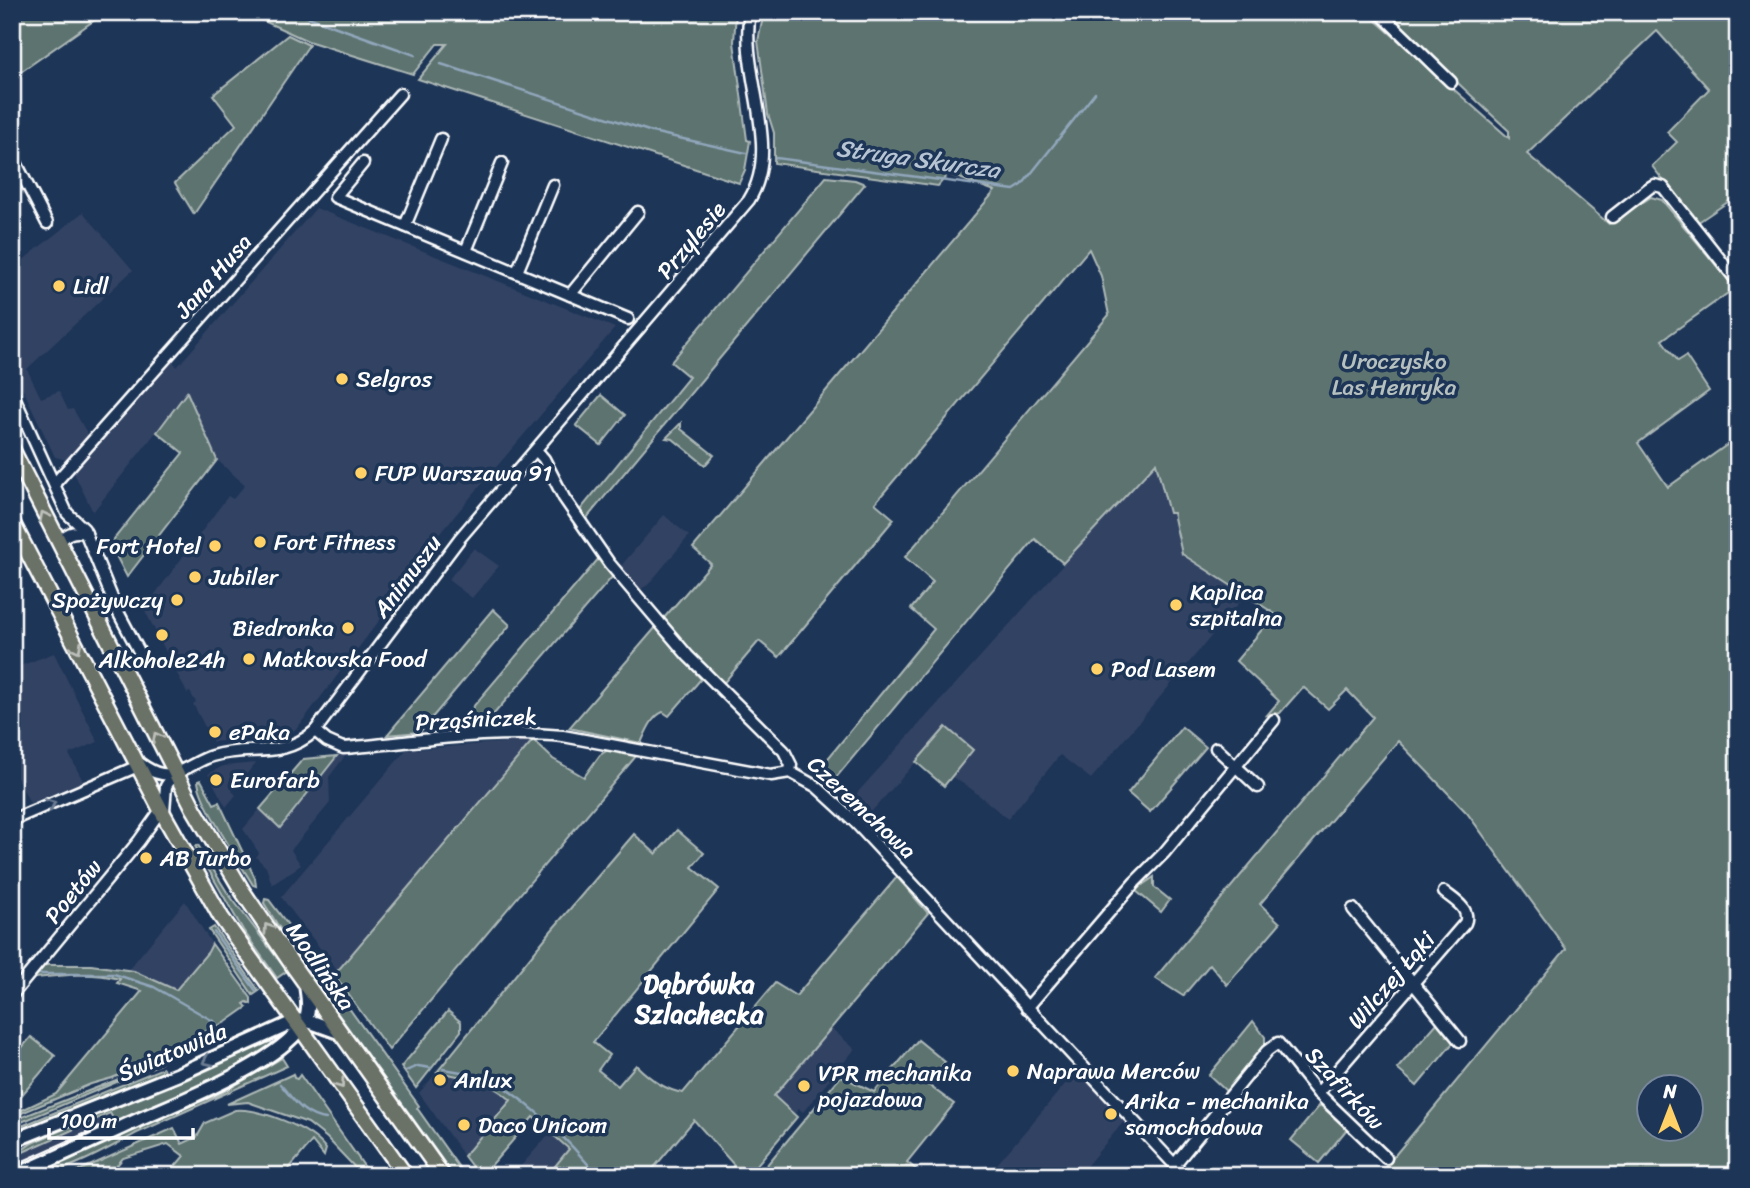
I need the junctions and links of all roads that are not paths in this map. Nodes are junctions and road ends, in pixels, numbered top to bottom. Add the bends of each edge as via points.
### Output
1 (750, 12) edge
2 (1379, 12) edge
3 (1451, 82) dead end
4 (400, 94) dead end
5 (441, 139) dead end
6 (12, 155) edge
7 (363, 163) dead end
8 (502, 163) dead end
9 (553, 185) dead end
10 (638, 212) dead end
11 (1612, 217) dead end
12 (47, 223) dead end
13 (405, 226) junction
14 (466, 251) junction
15 (517, 272) junction
16 (1738, 282) edge
17 (570, 295) junction
18 (628, 319) dead end
19 (12, 392) edge
20 (12, 449) edge
21 (536, 450) junction
22 (55, 483) junction
23 (67, 513) junction
24 (12, 522) edge
25 (86, 533) junction
26 (61, 541) junction
27 (142, 657) dead end
28 (1274, 720) dead end
29 (315, 731) junction
30 (1216, 748) dead end
31 (136, 763) junction
32 (1236, 765) junction
33 (790, 772) junction
34 (175, 773) junction
35 (1258, 787) dead end
36 (163, 813) junction
37 (12, 820) edge
38 (1444, 892) dead end
39 (1353, 909) dead end
40 (306, 985) junction
41 (1414, 985) junction
42 (12, 995) edge
43 (279, 998) junction
44 (1027, 1008) junction
45 (301, 1023) junction
46 (269, 1032) junction
47 (339, 1032) junction
48 (1460, 1041) dead end
49 (279, 1048) junction
50 (317, 1051) junction
51 (1318, 1093) junction
52 (12, 1141) edge
53 (1386, 1158) dead end
54 (1175, 1164) junction
55 (14, 1176) edge
56 (406, 1176) edge
57 (443, 1176) edge
58 (1185, 1176) edge

1 - 21 street, Przylesie via 748,45 763,153 758,186
2 - 3 street
4 - 22 street, Jana Husa
5 - 13 street
6 - 12 street
7 - 13 street via 335,197
8 - 14 street
9 - 15 street
10 - 17 street
11 - 16 street via 1649,188 1663,187
13 - 14 street
14 - 15 street
15 - 17 street
17 - 18 street
19 - 22 street
26 -> 20 main road, Modlińska
21 - 29 street, Animuszu via 460,538
21 - 33 street, Czeremchowa via 609,563 688,656 784,751
22 - 23 street
23 - 25 street
23 - 26 street
24 -> 31 main road
25 - 26 street via 77,531
25 - 27 street
34 -> 26 main road, Modlińska
28 - 32 street
29 - 33 street, Prząśniczek via 343,748 540,734 771,775
29 - 34 street via 291,747 214,755
30 - 32 street
31 - 34 street via 160,774
31 - 36 main road
37 -> 31 street
32 - 35 street
32 - 44 street
33 - 44 street, Czeremchowa via 811,782 855,821
34 - 36 street via 166,786
40 -> 34 main road, Modlińska via 243,892
36 - 42 street, Poetów
36 - 43 main road via 221,917
38 - 41 street, Wilczej Łąki via 1468,917
39 - 41 street
40 - 45 street via 308,1006
40 - 47 main road, Modlińska
41 - 48 street
41 - 51 street, Wilczej Łąki
43 - 45 main road
43 - 46 street via 280,1018
44 - 54 street, Czeremchowa
45 - 46 street, Światowida
45 - 47 street
45 - 49 street, Światowida
45 - 50 main road
46 -> 52 street, Światowida via 179,1074
47 - 57 main road, Modlińska
49 - 50 street via 302,1043
49 - 55 street, Światowida via 230,1078
50 -> 56 main road
51 - 53 street, Szafirków
51 - 54 street, Szafirków via 1278,1043
54 - 58 street, Czeremchowa

